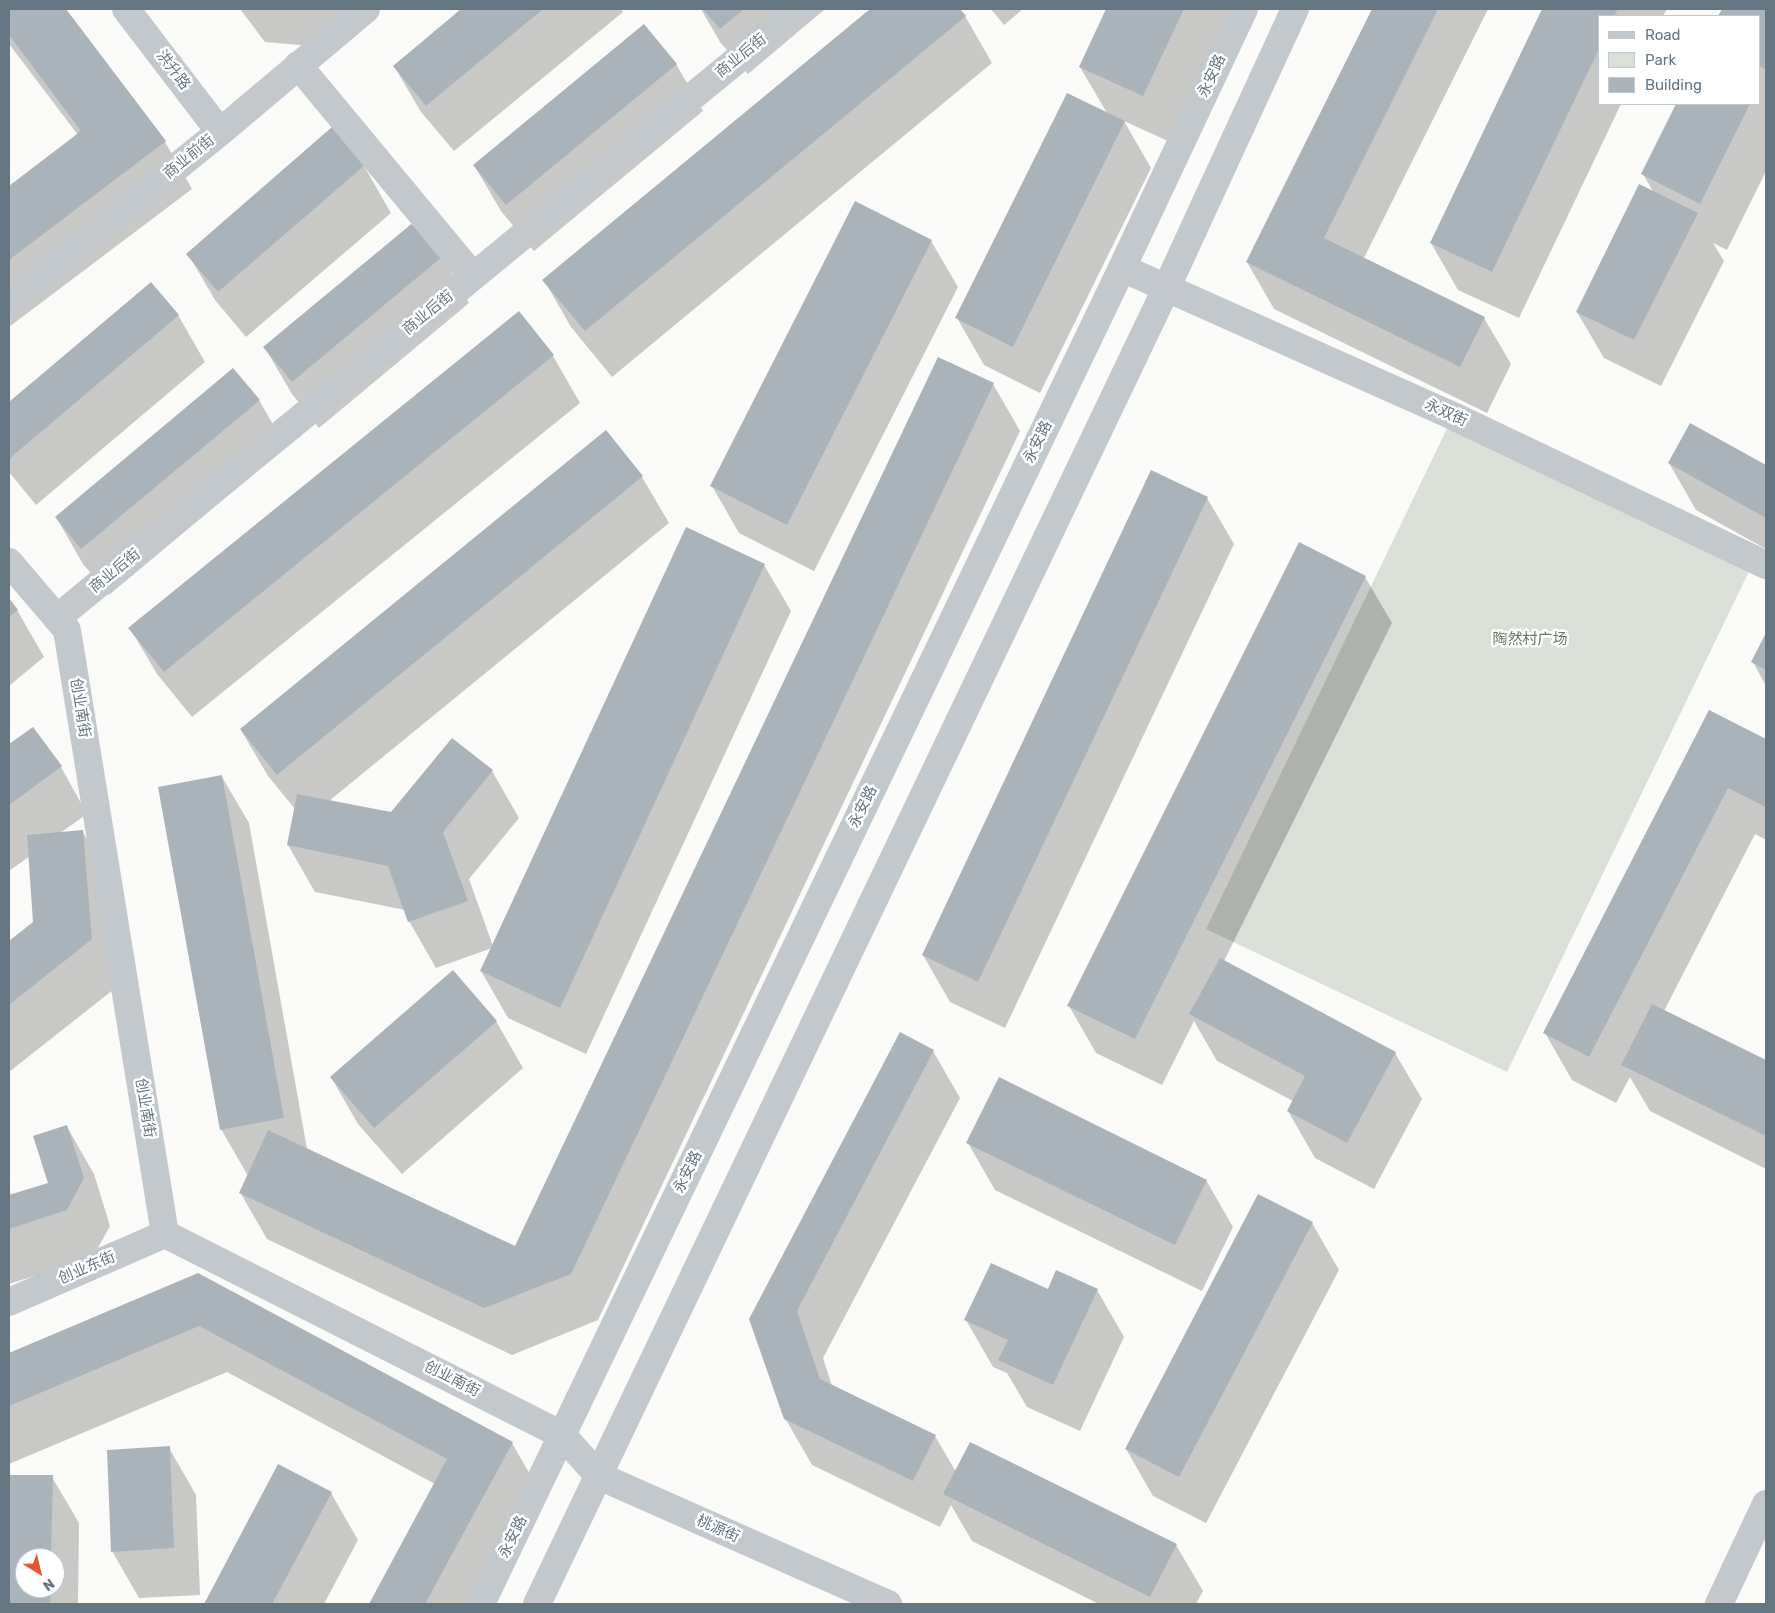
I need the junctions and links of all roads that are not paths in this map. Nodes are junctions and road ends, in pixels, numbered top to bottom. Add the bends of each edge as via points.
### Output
1 (126, 9) edge
2 (366, 9) edge
3 (799, 9) edge
4 (1244, 9) edge
5 (1295, 9) edge
6 (298, 65) junction
7 (220, 132) junction
8 (1122, 268) junction
9 (473, 276) junction
10 (1166, 289) junction
11 (9, 302) edge
12 (9, 562) edge
13 (1766, 565) edge
14 (57, 618) junction
15 (165, 1234) junction
16 (9, 1302) edge
17 (562, 1435) junction
18 (599, 1476) junction
19 (1766, 1504) edge
20 (481, 1604) edge
21 (538, 1604) edge
22 (888, 1604) edge
23 (1719, 1604) edge

1 - 7 street, 洪升路
2 - 6 street, 商业前街
3 - 9 street, 商业后街
4 - 8 street, 永安路
5 - 10 street
6 - 7 street, 商业前街
6 - 9 street
7 - 11 street, 商业前街
8 - 10 street, 永双街
8 - 17 street, 永安路
9 - 14 street, 商业后街
10 - 13 street, 永双街 via 1453,416
10 - 18 street
12 - 14 street, 创业南街
14 - 15 street, 创业南街 via 67,630
15 - 16 street, 创业东街
15 - 17 street, 创业南街
17 - 18 street, 桃源街
17 - 20 street, 永安路
18 - 21 street
18 - 22 street, 桃源街
19 - 23 street

